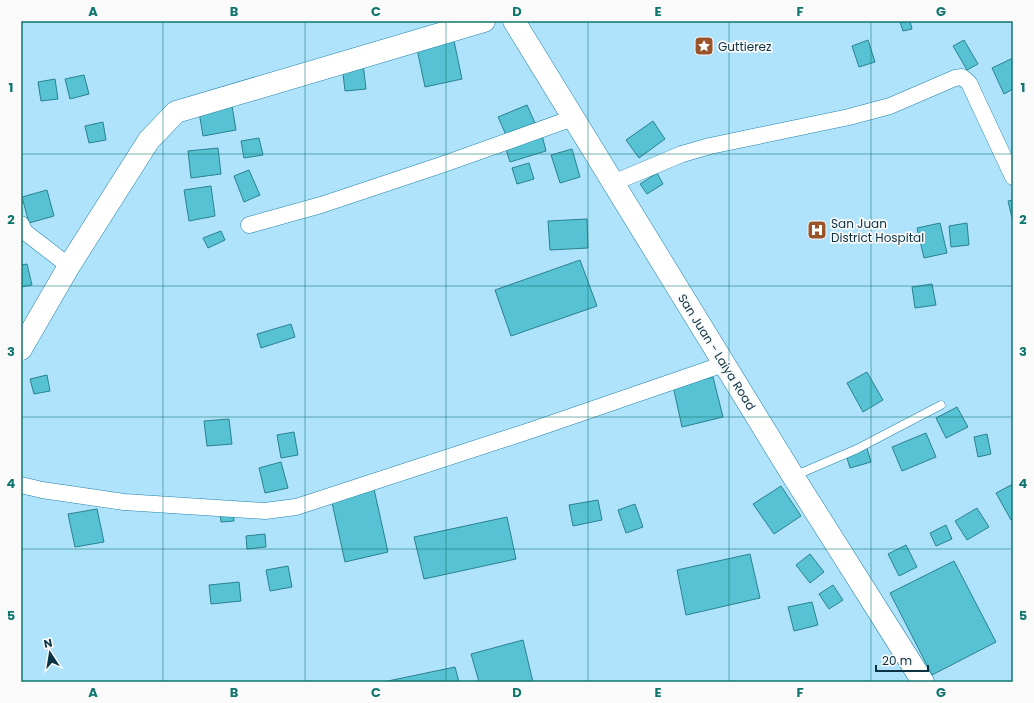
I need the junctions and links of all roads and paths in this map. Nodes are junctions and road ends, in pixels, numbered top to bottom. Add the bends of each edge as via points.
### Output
1 (484, 21) edge
2 (514, 21) edge
3 (573, 118) junction
4 (1013, 177) edge
5 (613, 183) junction
6 (21, 224) edge
7 (249, 224) dead end
8 (69, 266) junction
9 (21, 349) edge
10 (724, 364) junction
11 (941, 405) dead end
12 (793, 476) junction
13 (21, 484) edge
14 (923, 682) edge

1 - 8 main road via 176,112 149,140
2 - 3 main road, San Juan - Laiya Road
3 - 5 main road, San Juan - Laiya Road
3 - 7 street via 441,166
4 - 5 street via 968,83 962,77 883,108 682,154
5 - 10 main road, San Juan - Laiya Road
6 - 8 street via 25,232
8 - 9 main road
10 - 12 main road, San Juan - Laiya Road
10 - 13 street via 296,507 265,511 124,502 42,490
11 - 12 lane via 857,449
12 - 14 main road, San Juan - Laiya Road

